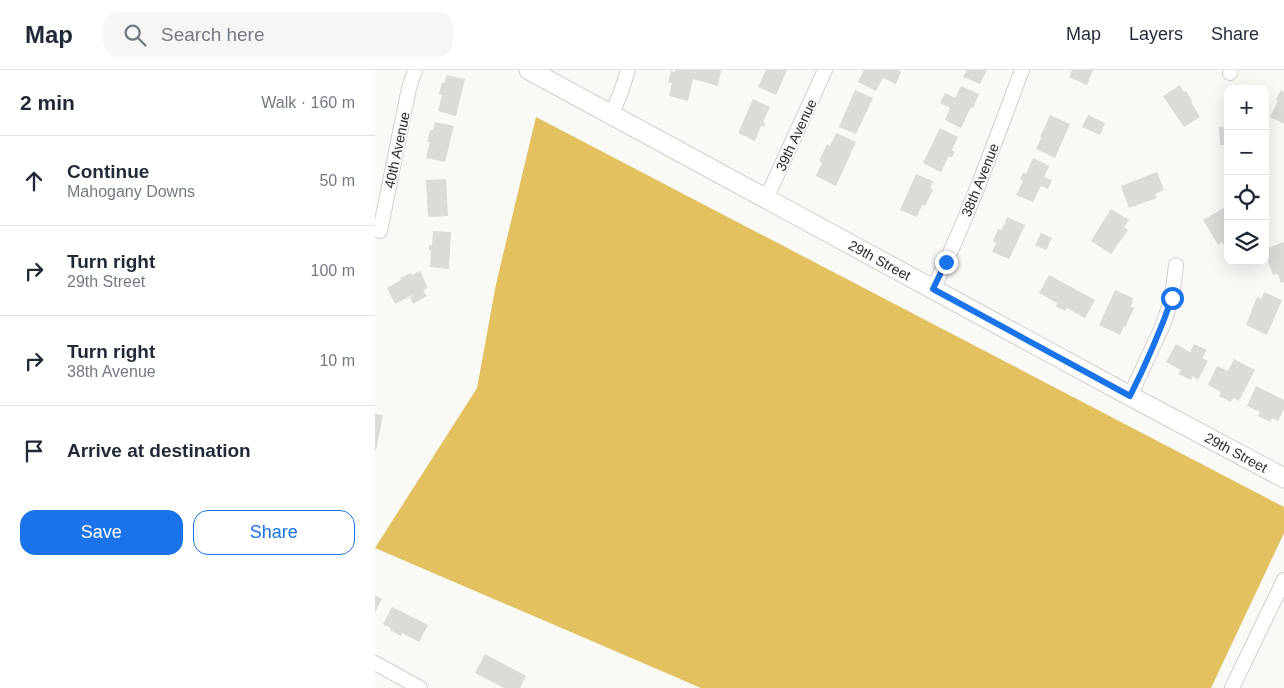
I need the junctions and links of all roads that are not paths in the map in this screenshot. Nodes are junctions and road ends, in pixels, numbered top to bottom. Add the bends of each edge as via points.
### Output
1 (415, 70) edge
2 (529, 70) edge
3 (628, 70) edge
4 (825, 70) edge
5 (1022, 70) edge
6 (611, 115) junction
7 (766, 199) junction
8 (380, 231) dead end
9 (1176, 265) dead end
10 (933, 289) junction
11 (1130, 396) junction
12 (1284, 478) edge
13 (1284, 580) edge
14 (375, 664) edge
15 (420, 688) edge
16 (1232, 688) edge

1 - 8 street, 40th Avenue
2 - 6 street, 29th Street
3 - 6 street
4 - 7 street, 39th Avenue
5 - 10 street, 38th Avenue via 973,199
6 - 7 street, 29th Street
7 - 10 street, 29th Street
9 - 11 street via 1172,298 1162,327
10 - 11 street, 29th Street
11 - 12 street, 29th Street
13 - 16 street
14 - 15 street

